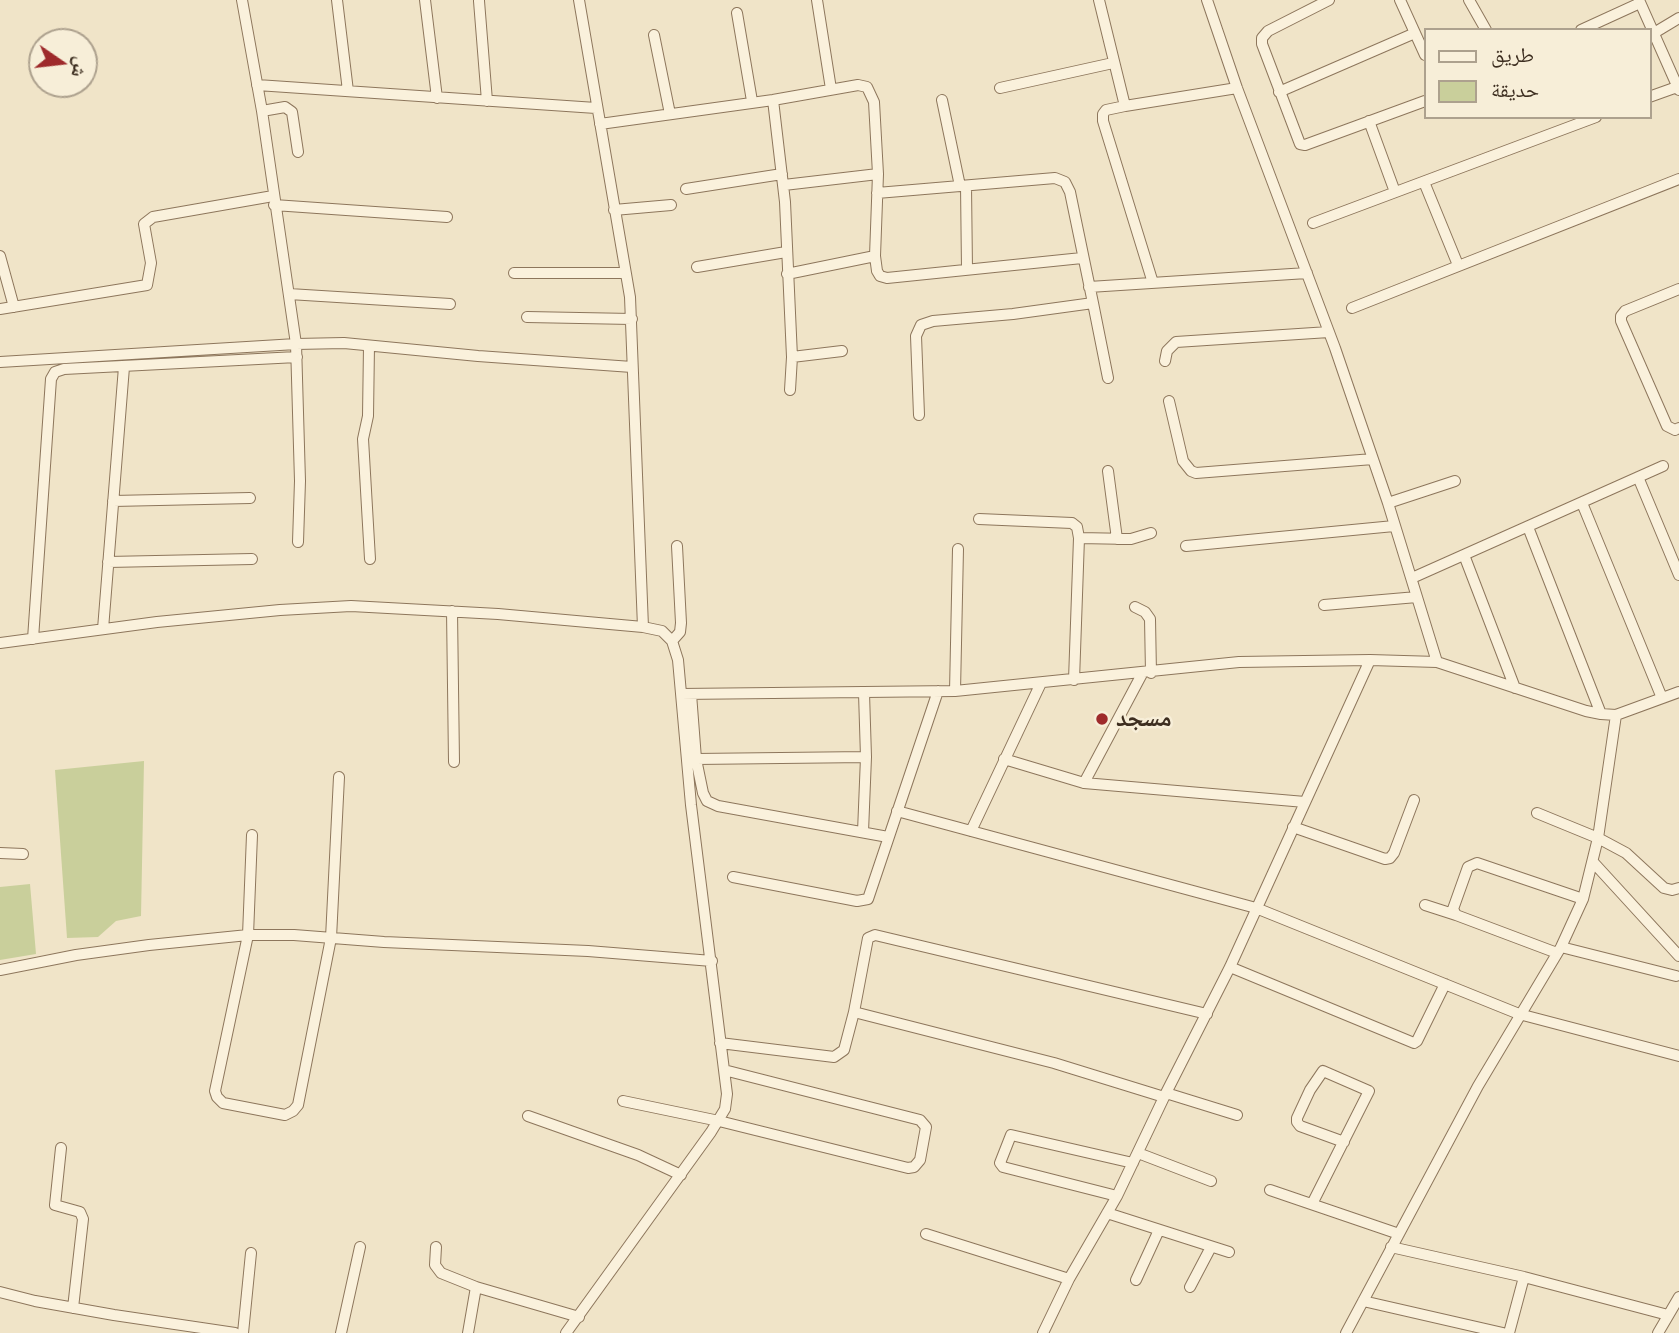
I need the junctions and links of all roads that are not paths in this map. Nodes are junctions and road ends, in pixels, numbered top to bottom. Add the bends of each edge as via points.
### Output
1 (242, 0) edge
2 (337, 0) edge
3 (425, 0) edge
4 (579, 0) edge
5 (817, 0) edge
6 (1099, 0) edge
7 (1207, 0) edge
8 (1329, 0) edge
9 (1400, 0) edge
10 (1469, 0) edge
11 (479, 1) edge
12 (1639, 1) edge
13 (737, 13) dead end
14 (1679, 18) edge
15 (1485, 28) edge
16 (1585, 28) edge
17 (1415, 33) junction
18 (1654, 33) junction
19 (654, 34) dead end
20 (1424, 53) edge
21 (1113, 63) junction
22 (257, 85) junction
23 (1000, 88) dead end
24 (1237, 88) junction
25 (831, 89) junction
26 (1678, 89) edge
27 (348, 91) junction
28 (1279, 92) junction
29 (1651, 96) edge
30 (437, 98) junction
31 (773, 100) junction
32 (942, 100) dead end
33 (487, 101) junction
34 (752, 101) junction
35 (1424, 101) edge
36 (1125, 106) junction
37 (597, 108) junction
38 (262, 111) junction
39 (670, 114) junction
40 (1592, 119) edge
41 (1369, 121) junction
42 (600, 124) junction
43 (298, 152) dead end
44 (878, 174) junction
45 (1679, 179) edge
46 (783, 180) junction
47 (1424, 182) junction
48 (963, 186) junction
49 (685, 189) dead end
50 (1395, 192) junction
51 (877, 193) junction
52 (273, 200) junction
53 (671, 205) dead end
54 (614, 210) junction
55 (447, 217) dead end
56 (1313, 223) dead end
57 (786, 252) junction
58 (0, 256) edge
59 (875, 256) junction
60 (1082, 258) junction
61 (1458, 265) junction
62 (696, 267) dead end
63 (967, 269) junction
64 (513, 273) dead end
65 (625, 273) junction
66 (1307, 273) junction
67 (787, 274) junction
68 (1153, 283) junction
69 (1090, 287) junction
70 (1679, 289) edge
71 (289, 294) junction
72 (1093, 303) junction
73 (450, 304) dead end
74 (14, 307) junction
75 (1352, 308) dead end
76 (0, 309) edge
77 (527, 317) dead end
78 (632, 319) junction
79 (1329, 332) junction
80 (296, 344) junction
81 (369, 346) junction
82 (842, 351) dead end
83 (792, 357) junction
84 (297, 358) junction
85 (1164, 361) dead end
86 (0, 362) edge
87 (124, 367) junction
88 (632, 367) junction
89 (1108, 378) dead end
90 (790, 390) dead end
91 (1169, 401) dead end
92 (919, 415) dead end
93 (1679, 428) edge
94 (1373, 459) junction
95 (1663, 466) dead end
96 (1108, 471) dead end
97 (1638, 477) junction
98 (1455, 481) dead end
99 (250, 498) dead end
100 (113, 501) junction
101 (1388, 503) junction
102 (1582, 503) junction
103 (979, 519) dead end
104 (1394, 526) junction
105 (1528, 527) junction
106 (1151, 533) dead end
107 (1079, 538) junction
108 (1118, 539) junction
109 (298, 542) dead end
110 (1186, 545) dead end
111 (677, 546) dead end
112 (958, 549) dead end
113 (1464, 555) junction
114 (252, 559) dead end
115 (370, 559) dead end
116 (108, 562) junction
117 (1679, 575) edge
118 (1412, 578) junction
119 (1417, 597) junction
120 (1324, 605) dead end
121 (1135, 607) dead end
122 (452, 611) junction
123 (643, 626) junction
124 (103, 629) junction
125 (33, 639) junction
126 (672, 640) junction
127 (0, 643) edge
128 (1370, 660) junction
129 (1437, 662) junction
130 (1146, 673) junction
131 (1074, 680) junction
132 (1041, 683) junction
133 (1515, 688) junction
134 (938, 691) junction
135 (955, 691) junction
136 (1679, 692) edge
137 (864, 693) junction
138 (686, 694) junction
139 (1662, 698) junction
140 (1601, 713) junction
141 (1616, 715) junction
142 (866, 757) junction
143 (696, 759) junction
144 (1004, 759) junction
145 (454, 762) dead end
146 (339, 777) dead end
147 (1084, 783) junction
148 (1414, 800) dead end
149 (1305, 802) junction
150 (897, 811) junction
151 (1537, 813) dead end
152 (1293, 827) junction
153 (971, 831) junction
154 (863, 832) junction
155 (253, 835) dead end
156 (888, 838) junction
157 (1598, 838) junction
158 (0, 853) edge
159 (23, 854) dead end
160 (1593, 862) junction
161 (733, 877) dead end
162 (1679, 888) edge
163 (1583, 899) junction
164 (1425, 905) dead end
165 (1256, 908) junction
166 (1456, 915) junction
167 (248, 935) junction
168 (331, 938) junction
169 (1559, 950) junction
170 (1679, 956) edge
171 (712, 961) junction
172 (1230, 967) junction
173 (0, 970) edge
174 (1676, 976) dead end
175 (1445, 984) junction
176 (854, 1012) junction
177 (1207, 1014) junction
178 (1519, 1014) junction
179 (720, 1043) junction
180 (1679, 1056) edge
181 (724, 1070) junction
182 (1165, 1095) junction
183 (623, 1101) dead end
184 (1237, 1115) dead end
185 (528, 1116) dead end
186 (719, 1121) junction
187 (1343, 1142) junction
188 (61, 1148) dead end
189 (1138, 1153) junction
190 (1133, 1163) junction
191 (681, 1175) junction
192 (1210, 1181) dead end
193 (1270, 1190) dead end
194 (1117, 1196) junction
195 (1312, 1204) junction
196 (1107, 1213) junction
197 (1159, 1230) junction
198 (926, 1234) dead end
199 (1399, 1234) junction
200 (360, 1247) dead end
201 (436, 1247) dead end
202 (1211, 1247) junction
203 (1391, 1247) junction
204 (1229, 1252) dead end
205 (251, 1254) dead end
206 (1524, 1277) junction
207 (1069, 1279) junction
208 (1136, 1280) dead end
209 (476, 1287) junction
210 (1190, 1287) dead end
211 (0, 1292) edge
212 (1679, 1297) edge
213 (1363, 1301) junction
214 (73, 1308) junction
215 (1668, 1315) junction
216 (579, 1317) junction
217 (230, 1333) edge
218 (243, 1333) edge
219 (341, 1333) edge
220 (468, 1333) edge
221 (567, 1333) edge
222 (1043, 1333) edge
223 (1346, 1333) edge
224 (1503, 1333) edge
225 (1509, 1333) edge
226 (1658, 1333) edge

1 - 22 street
2 - 27 street
3 - 30 street
4 - 37 street
5 - 25 street
6 - 21 street
7 - 24 street
8 - 28 street via 1265,33 1262,44
9 - 17 street
10 - 15 street
11 - 33 street
12 - 16 street
12 - 18 street
13 - 34 street
14 - 18 street
17 - 20 street
17 - 28 street
18 - 26 street
19 - 39 street
21 - 23 street
21 - 36 street
22 - 27 street
22 - 38 street
24 - 36 street
24 - 66 street
25 - 31 street
25 - 44 street via 858,85 871,93
26 - 29 street
27 - 30 street
28 - 41 street via 1300,144
30 - 33 street
31 - 34 street
31 - 46 street
32 - 48 street
33 - 37 street
34 - 39 street
35 - 41 street
36 - 68 street via 1106,110 1103,121
37 - 42 street
38 - 43 street via 289,108
38 - 52 street
39 - 42 street
40 - 47 street
41 - 50 street
42 - 54 street
44 - 46 street
44 - 51 street
45 - 61 street
46 - 49 street
46 - 57 street
47 - 50 street
47 - 61 street
48 - 51 street
48 - 60 street via 1055,178 1065,182
48 - 63 street
50 - 56 street
51 - 59 street
52 - 55 street
52 - 71 street
52 - 74 street via 153,217 144,224 151,263 147,285
53 - 54 street
54 - 65 street
57 - 62 street
57 - 67 street
58 - 74 street
59 - 63 street via 877,271 887,278
59 - 67 street
60 - 63 street
60 - 69 street
61 - 75 street
64 - 65 street
65 - 78 street
66 - 68 street
66 - 79 street
67 - 83 street
68 - 69 street
69 - 72 street
70 - 93 street via 1625,311 1621,321 1667,426
71 - 73 street
71 - 80 street
72 - 89 street
72 - 92 street via 921,325 916,336
74 - 76 street
77 - 78 street
78 - 88 street
79 - 85 street via 1176,342
79 - 94 street
80 - 81 street
80 - 84 street
80 - 86 street
81 - 88 street
81 - 115 street via 368,416 363,439
82 - 83 street
83 - 90 street
84 - 87 street
84 - 109 street
87 - 100 street
87 - 125 street via 64,369 51,379
88 - 123 street
91 - 94 street via 1183,461 1191,471
94 - 101 street
95 - 97 street
96 - 108 street
97 - 102 street
97 - 117 street
98 - 101 street
99 - 100 street
100 - 116 street
101 - 104 street
102 - 105 street
102 - 139 street
103 - 107 street via 1072,523
104 - 110 street
104 - 118 street
105 - 113 street
105 - 140 street
106 - 108 street
107 - 108 street
107 - 131 street
111 - 126 street via 681,623
112 - 135 street
113 - 118 street
113 - 133 street
114 - 116 street
116 - 124 street
118 - 119 street
119 - 120 street
119 - 129 street
121 - 130 street via 1150,619
122 - 123 street
122 - 124 street via 351,606
122 - 145 street
123 - 126 street via 662,631
124 - 125 street
125 - 127 street
126 - 138 street
128 - 129 street
128 - 130 street via 1239,662
128 - 149 street
129 - 133 street
130 - 131 street
130 - 147 street
131 - 132 street
132 - 135 street
132 - 144 street
133 - 140 street
134 - 135 street
134 - 137 street
134 - 150 street
136 - 139 street
137 - 138 street
137 - 142 street
138 - 143 street
138 - 171 street via 691,805
139 - 141 street
140 - 141 street
141 - 157 street
142 - 143 street
142 - 154 street
143 - 154 street via 703,793 718,806
144 - 147 street
144 - 153 street
146 - 168 street
147 - 149 street
148 - 152 street via 1390,858
149 - 152 street
150 - 153 street
150 - 156 street
151 - 157 street
152 - 165 street
153 - 165 street
154 - 156 street
155 - 167 street
156 - 161 street via 870,897 865,900
157 - 160 street
157 - 162 street via 1626,853 1664,888
158 - 159 street
160 - 163 street
160 - 170 street
163 - 166 street via 1473,863 1453,909
163 - 169 street
164 - 166 street
165 - 172 street
165 - 175 street
166 - 169 street
167 - 168 street
167 - 168 street via 215,1091 223,1102 285,1115 298,1105
167 - 173 street via 149,944
168 - 171 street
169 - 174 street
169 - 178 street
171 - 179 street
172 - 175 street via 1414,1042
172 - 177 street
175 - 178 street
176 - 177 street via 868,938 875,935
176 - 179 street via 844,1051 834,1057
176 - 182 street
177 - 182 street
178 - 180 street
178 - 199 street
179 - 181 street
181 - 186 street via 727,1094
181 - 186 street via 920,1120 926,1127 920,1160 908,1168
182 - 184 street
182 - 189 street
183 - 186 street
185 - 191 street
186 - 191 street
187 - 187 street via 1369,1091 1323,1071 1297,1122
187 - 195 street
188 - 214 street via 55,1205 80,1212 83,1219
189 - 190 street
189 - 192 street
190 - 194 street
190 - 194 street via 1010,1135 1000,1163 1003,1167
191 - 216 street
193 - 195 street
194 - 196 street
195 - 199 street
196 - 197 street
196 - 207 street
197 - 202 street
197 - 208 street
198 - 207 street
199 - 203 street
200 - 219 street
201 - 209 street via 437,1269
202 - 204 street
202 - 210 street
203 - 206 street
203 - 213 street
205 - 218 street
206 - 215 street
206 - 225 street
207 - 222 street
209 - 216 street
209 - 220 street
211 - 214 street
212 - 215 street
213 - 223 street
213 - 224 street
214 - 217 street
215 - 226 street
216 - 221 street

